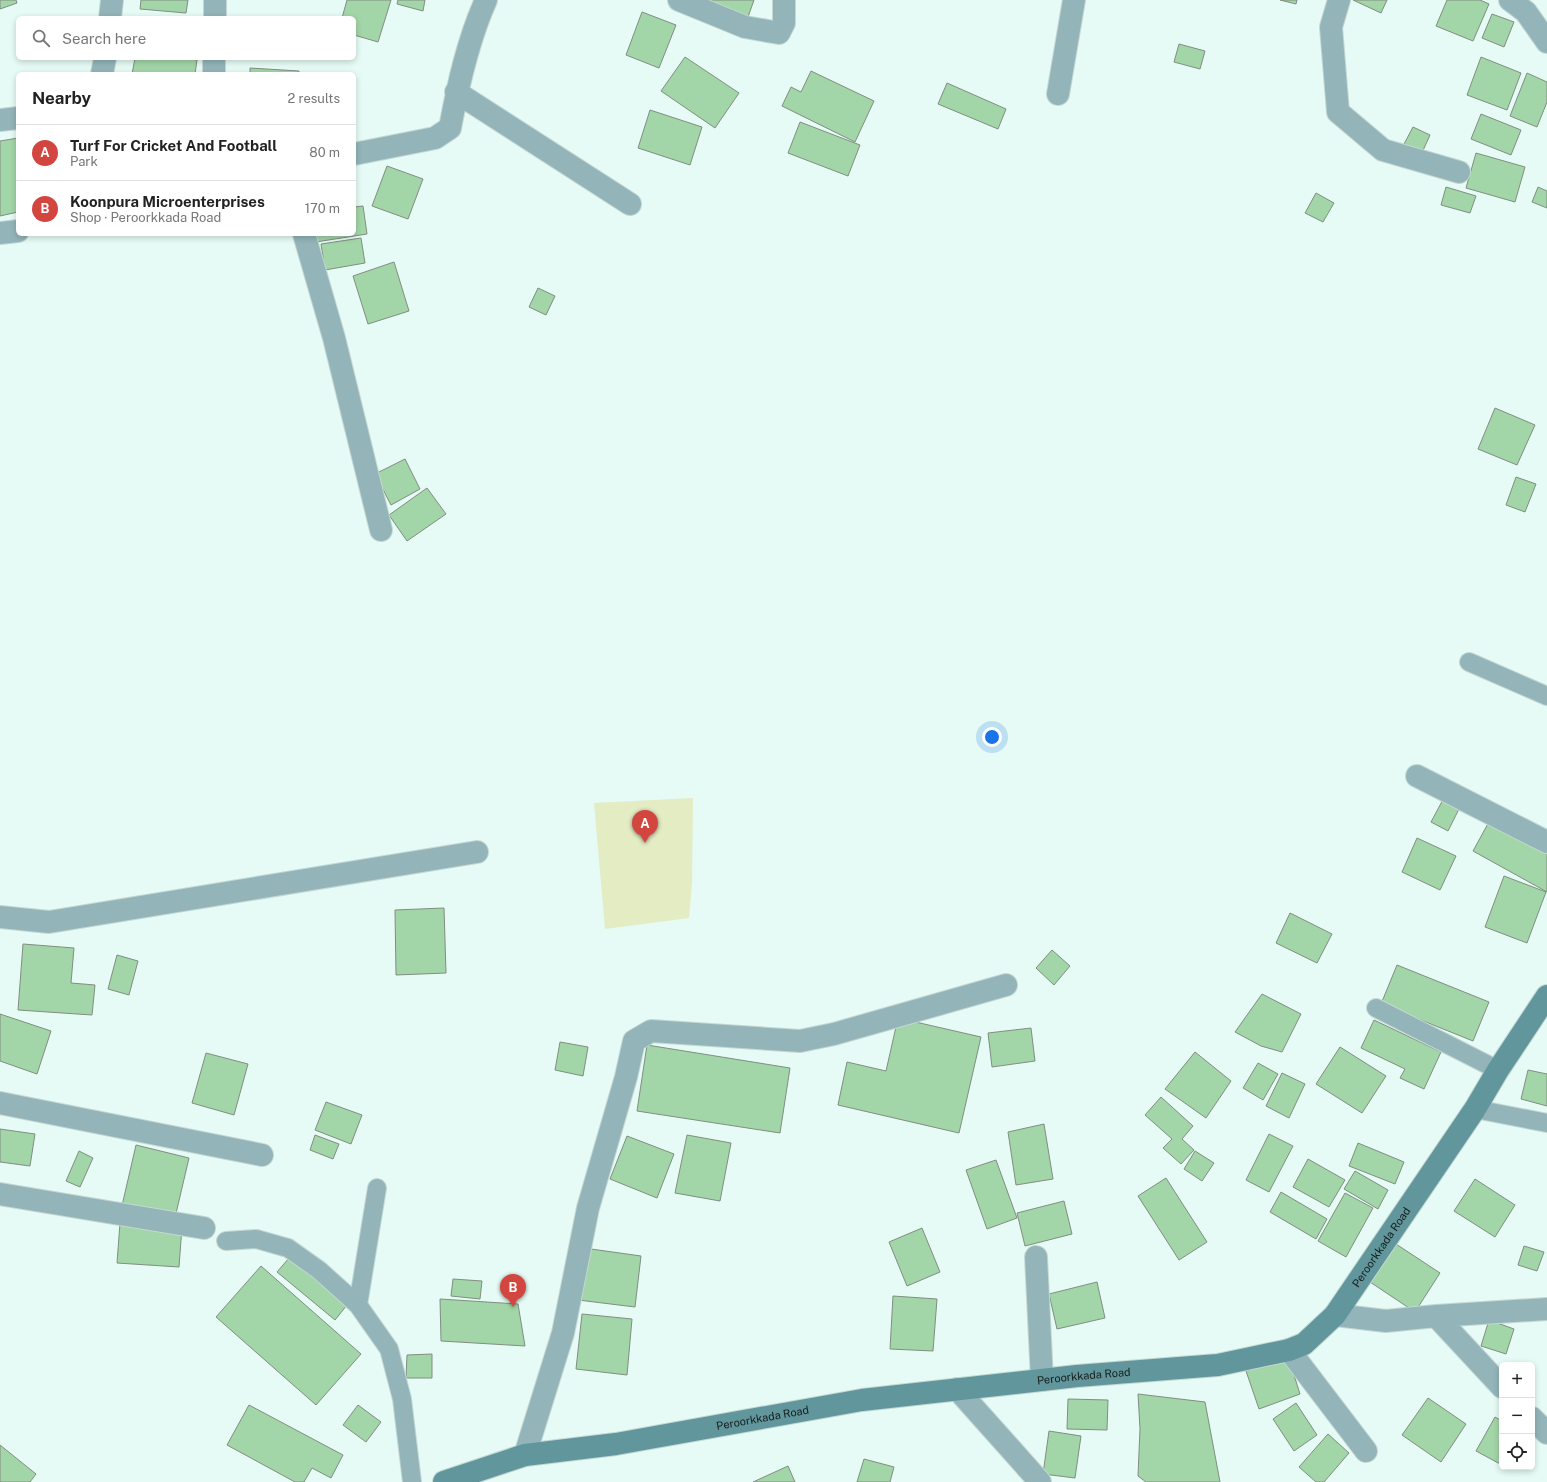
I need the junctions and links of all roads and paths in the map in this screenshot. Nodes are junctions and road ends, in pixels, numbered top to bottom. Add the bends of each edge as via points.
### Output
1 (112, 0) edge
2 (215, 0) edge
3 (486, 0) edge
4 (679, 0) edge
5 (784, 0) edge
6 (1074, 0) edge
7 (1339, 0) edge
8 (1525, 4) edge
9 (110, 16) edge
10 (215, 16) edge
11 (1547, 42) edge
12 (105, 60) edge
13 (214, 60) edge
14 (102, 72) edge
15 (214, 72) edge
16 (456, 92) junction
17 (1058, 94) dead end
18 (16, 118) edge
19 (0, 120) edge
20 (356, 154) edge
21 (1459, 172) dead end
22 (630, 204) dead end
23 (16, 231) edge
24 (0, 233) edge
25 (305, 236) edge
26 (381, 530) dead end
27 (1469, 662) dead end
28 (1547, 696) edge
29 (1417, 776) dead end
30 (1547, 842) edge
31 (477, 852) dead end
32 (0, 917) edge
33 (1006, 985) dead end
34 (1547, 996) edge
35 (1376, 1008) dead end
36 (1498, 1070) junction
37 (0, 1103) edge
38 (1475, 1110) junction
39 (1547, 1123) edge
40 (262, 1155) dead end
41 (377, 1188) dead end
42 (0, 1194) edge
43 (204, 1228) dead end
44 (226, 1242) dead end
45 (1036, 1257) dead end
46 (358, 1305) junction
47 (1547, 1310) edge
48 (1335, 1315) junction
49 (1436, 1316) junction
50 (1289, 1350) junction
51 (1042, 1380) junction
52 (1499, 1385) edge
53 (957, 1390) junction
54 (1535, 1421) edge
55 (1547, 1433) edge
56 (1366, 1451) dead end
57 (525, 1455) junction
58 (412, 1482) edge
59 (444, 1482) edge
60 (1040, 1482) edge

1 - 9 street
2 - 10 street
3 - 16 street via 478,16
4 - 5 street via 745,27 779,33 784,23
6 - 17 street
7 - 21 street via 1332,27 1338,112 1383,150
8 - 11 street
12 - 14 street
13 - 15 street
16 - 20 street via 450,128 434,138
16 - 22 street
18 - 19 street
23 - 24 street
25 - 26 street via 334,338
27 - 28 lane
29 - 30 street
31 - 32 street via 49,922
33 - 57 street via 834,1034 800,1041 651,1032 634,1041 588,1208 563,1333
34 - 36 main road, Peroorkkada Road
35 - 36 lane
36 - 38 main road, Peroorkkada Road
37 - 40 street
38 - 39 lane
38 - 48 main road, Peroorkkada Road
41 - 46 lane
42 - 43 street
44 - 46 lane via 256,1239 288,1248 319,1270
45 - 51 street
46 - 58 lane via 389,1349 402,1399
47 - 49 street
48 - 49 street via 1386,1321
48 - 50 main road, Peroorkkada Road via 1304,1344
49 - 52 street
50 - 51 main road, Peroorkkada Road via 1218,1365
50 - 56 street
51 - 53 main road, Peroorkkada Road
53 - 57 main road, Peroorkkada Road via 862,1400 616,1444
53 - 60 street
54 - 55 street
57 - 59 main road, Peroorkkada Road

